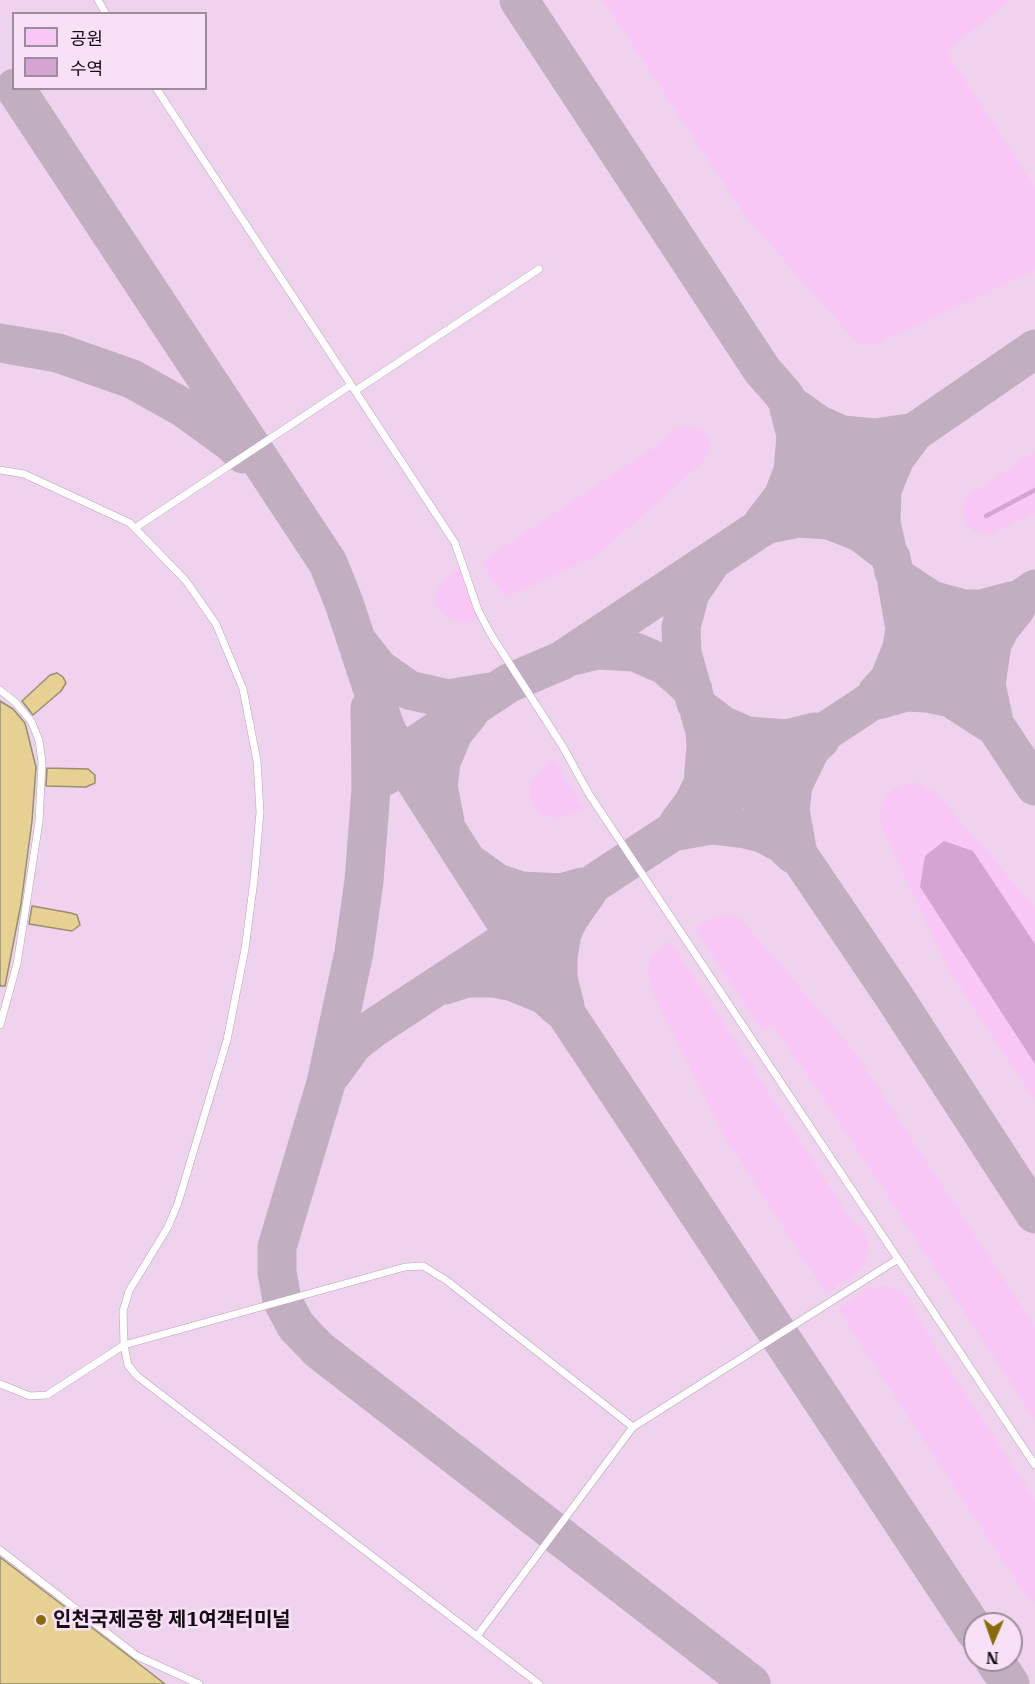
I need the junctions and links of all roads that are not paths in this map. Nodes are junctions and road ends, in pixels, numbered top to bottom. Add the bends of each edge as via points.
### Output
1 (157, 90) edge
2 (539, 269) dead end
3 (353, 388) junction
4 (0, 470) edge
5 (135, 528) junction
6 (0, 690) edge
7 (0, 1025) edge
8 (898, 1259) junction
9 (124, 1345) junction
10 (0, 1384) edge
11 (633, 1427) junction
12 (1035, 1465) edge
13 (0, 1550) edge
14 (477, 1636) junction
15 (199, 1684) edge
16 (539, 1684) edge

1 - 3 lane
2 - 3 lane
3 - 5 lane
3 - 8 lane via 455,543 486,626 589,794
4 - 5 lane via 24,474
5 - 9 lane via 186,581 216,624 249,711 260,812 245,949 226,1040 178,1203 129,1291 123,1311
6 - 7 lane via 31,721 42,763 39,822 18,952
8 - 11 lane
8 - 12 lane
9 - 10 lane via 47,1395 30,1396
9 - 11 lane via 405,1267 423,1266
9 - 14 lane via 128,1365 137,1376
11 - 14 lane
13 - 15 lane via 137,1656
14 - 16 lane

